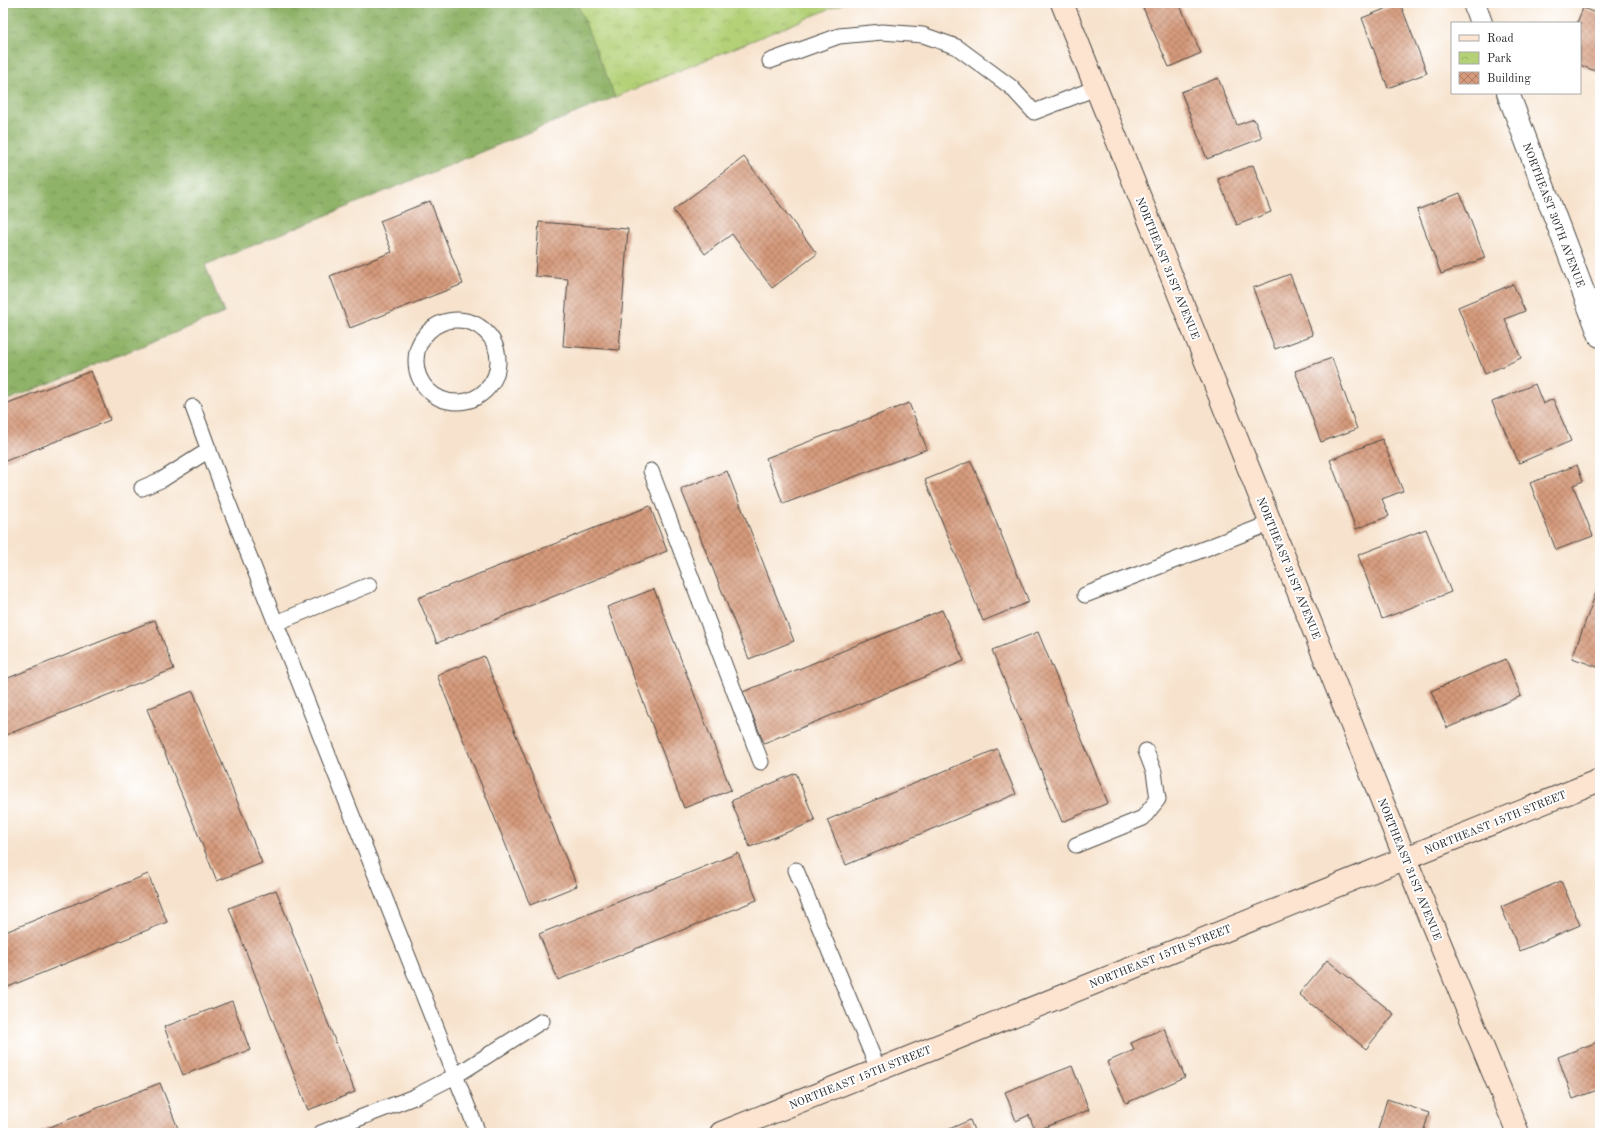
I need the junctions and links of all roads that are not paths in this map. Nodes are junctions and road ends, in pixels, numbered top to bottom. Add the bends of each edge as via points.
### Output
1 (1062, 3) edge
2 (1474, 3) edge
3 (1481, 22) edge
4 (770, 61) dead end
5 (1096, 88) junction
6 (1508, 94) edge
7 (1598, 328) edge
8 (494, 339) joint
9 (194, 407) dead end
10 (209, 450) junction
11 (651, 471) dead end
12 (142, 488) dead end
13 (1271, 523) junction
14 (369, 585) dead end
15 (1085, 595) dead end
16 (276, 623) junction
17 (1146, 751) dead end
18 (761, 762) dead end
19 (1600, 780) edge
20 (1076, 845) dead end
21 (1405, 858) junction
22 (796, 870) dead end
23 (542, 1021) dead end
24 (878, 1069) junction
25 (455, 1076) junction
26 (321, 1133) edge
27 (478, 1133) edge
28 (721, 1133) edge
29 (1518, 1133) edge

1 - 5 street, NORTHEAST 31ST AVENUE
2 - 3 street
4 - 5 lane via 839,36 882,32 923,35 957,47 1011,87 1034,112
5 - 13 street, NORTHEAST 31ST AVENUE
6 - 7 street, NORTHEAST 30TH AVENUE
8 - 8 lane via 499,357 497,374 490,388 477,398 462,403 445,402 431,394 420,381 416,366 417,349 425,335 437,325 453,320 469,321
9 - 10 lane
10 - 12 lane via 163,479
10 - 16 lane
11 - 18 lane
13 - 15 lane
13 - 21 street, NORTHEAST 31ST AVENUE
14 - 16 lane
16 - 25 lane
17 - 20 lane via 1154,772 1158,799 1143,818
19 - 21 street, NORTHEAST 15TH STREET
21 - 24 street, NORTHEAST 15TH STREET
21 - 29 street, NORTHEAST 31ST AVENUE
22 - 24 lane
23 - 25 lane
24 - 28 street, NORTHEAST 15TH STREET
25 - 26 lane via 414,1097
25 - 27 lane

